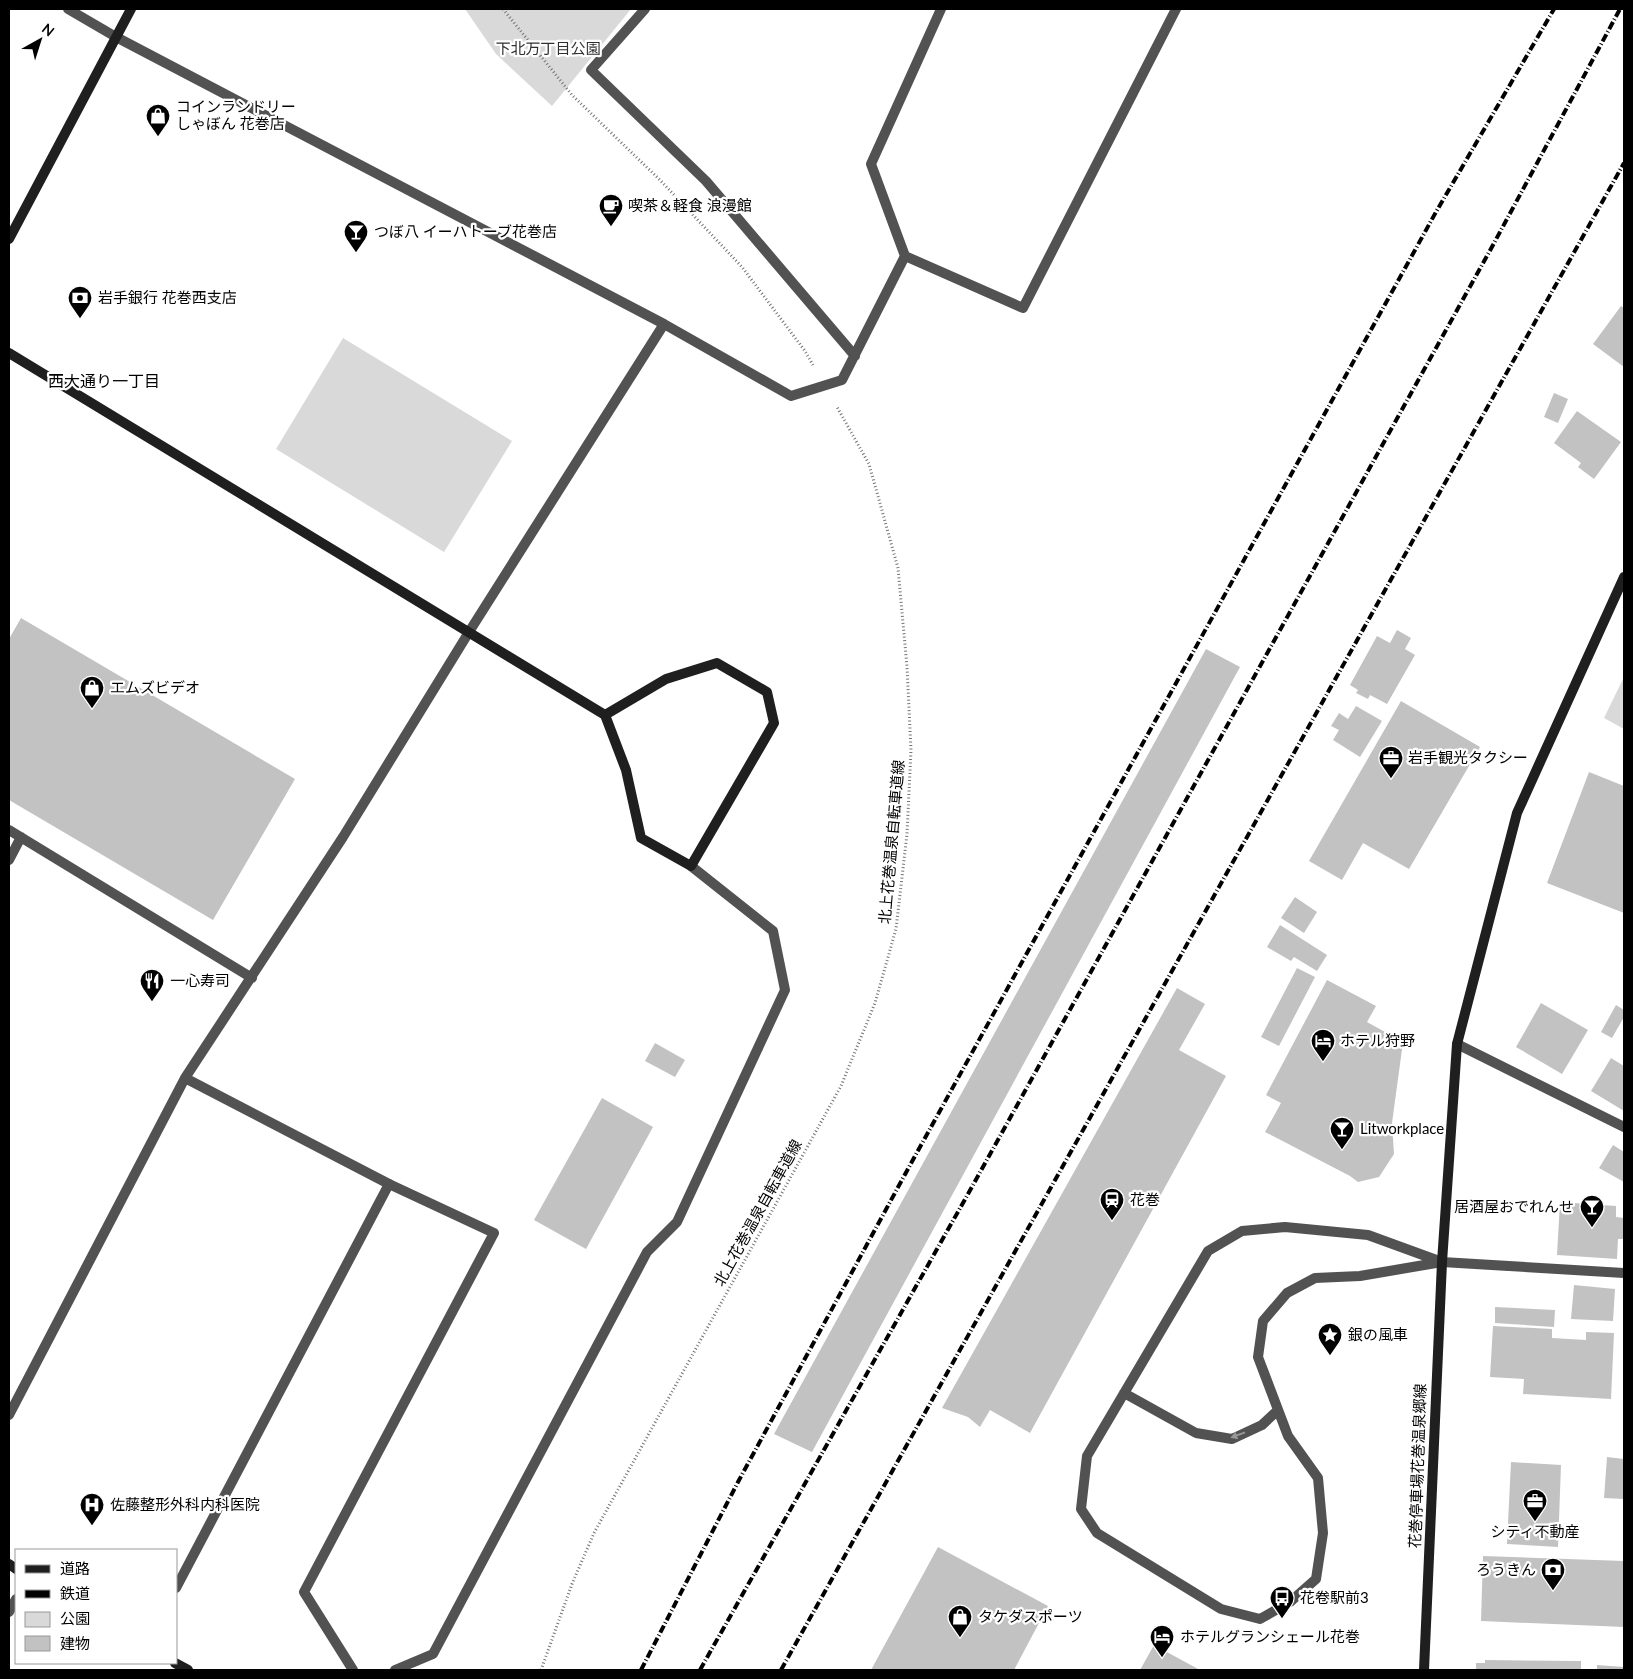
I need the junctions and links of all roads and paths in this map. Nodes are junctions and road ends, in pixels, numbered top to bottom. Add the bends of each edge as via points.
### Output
1 (68, 9) edge
2 (131, 9) edge
3 (503, 9) edge
4 (645, 9) edge
5 (941, 9) edge
6 (1176, 9) edge
7 (116, 37) junction
8 (9, 239) edge
9 (905, 256) junction
10 (664, 324) junction
11 (9, 353) edge
12 (855, 356) junction
13 (825, 385) junction
14 (1624, 577) edge
15 (469, 632) junction
16 (605, 715) junction
17 (9, 830) edge
18 (21, 837) junction
19 (9, 860) edge
20 (691, 866) junction
21 (252, 978) junction
22 (1457, 1044) junction
23 (185, 1078) junction
24 (1624, 1127) edge
25 (389, 1184) junction
26 (1442, 1262) junction
27 (1624, 1273) edge
28 (1124, 1393) junction
29 (1278, 1410) junction
30 (9, 1415) edge
31 (178, 1584) edge
32 (177, 1664) edge
33 (188, 1670) edge
34 (353, 1670) edge
35 (395, 1670) edge
36 (541, 1670) edge
37 (1424, 1670) edge

1 - 7 street
2 - 7 street
3 - 13 path, 北上花巻温泉自転車道線 via 572,95 660,180 742,267 805,351
4 - 12 street via 591,70 706,181
5 - 9 street via 871,164
6 - 9 street via 1023,308
7 - 8 street
7 - 10 street
9 - 12 street
10 - 13 street via 791,396
10 - 15 street
11 - 15 street
12 - 13 street via 842,380
13 - 36 path, 北上花巻温泉自転車道線 via 869,464 898,568 911,750 907,834 896,929 875,1003 841,1086 594,1533
14 - 22 street, 花巻停車場花巻温泉郷線 via 1517,813
15 - 16 street
15 - 21 street via 344,837
16 - 20 street via 626,770 641,838
16 - 20 street via 666,679 716,663 767,692 774,723
17 - 18 street
18 - 19 street
18 - 21 street
20 - 35 street via 773,931 785,990 677,1222 647,1252 433,1654
21 - 23 street
22 - 24 street
22 - 26 street, 花巻停車場花巻温泉郷線
23 - 25 street
23 - 30 street
25 - 31 street
25 - 34 street via 494,1233 304,1592
26 - 27 street
26 - 28 street via 1368,1235 1285,1227 1242,1231 1208,1251
26 - 29 street via 1360,1276 1315,1278 1287,1293 1263,1321 1258,1357
26 - 37 street, 花巻停車場花巻温泉郷線
29 -> 28 street via 1262,1425 1232,1439 1196,1433
28 - 29 street via 1087,1456 1081,1509 1097,1533 1204,1599 1221,1609 1260,1619 1290,1602 1316,1579 1323,1533 1318,1478 1288,1436
32 - 33 street

